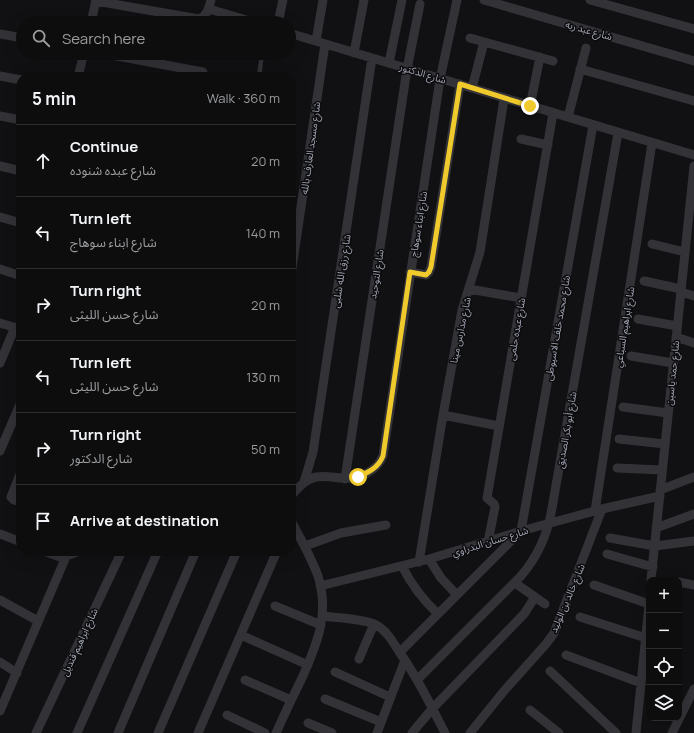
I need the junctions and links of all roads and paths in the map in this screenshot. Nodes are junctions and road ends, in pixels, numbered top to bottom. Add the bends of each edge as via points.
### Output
1 (96, 0) edge
2 (283, 0) edge
3 (323, 0) edge
4 (364, 0) edge
5 (402, 0) edge
6 (457, 0) edge
7 (484, 0) edge
8 (590, 0) edge
9 (210, 4) edge
10 (420, 4) dead end
11 (93, 16) edge
12 (183, 16) edge
13 (203, 16) edge
14 (239, 16) edge
15 (280, 16) edge
16 (694, 29) edge
17 (0, 34) edge
18 (296, 35) edge
19 (16, 37) edge
20 (470, 38) dead end
21 (316, 41) junction
22 (484, 42) junction
23 (326, 44) junction
24 (586, 48) dead end
25 (354, 53) junction
26 (540, 57) junction
27 (372, 58) junction
28 (82, 60) edge
29 (139, 60) edge
30 (261, 60) edge
31 (553, 61) dead end
32 (694, 61) edge
33 (389, 63) junction
34 (407, 69) junction
35 (580, 69) junction
36 (79, 72) edge
37 (203, 72) dead end
38 (260, 72) edge
39 (0, 76) edge
40 (16, 79) edge
41 (440, 79) junction
42 (460, 84) junction
43 (472, 88) junction
44 (504, 99) junction
45 (694, 101) edge
46 (530, 106) junction
47 (553, 113) junction
48 (0, 116) edge
49 (568, 117) junction
50 (16, 119) edge
51 (593, 125) junction
52 (618, 133) junction
53 (521, 139) dead end
54 (652, 143) junction
55 (548, 145) junction
56 (694, 155) edge
57 (0, 166) edge
58 (694, 166) edge
59 (16, 170) edge
60 (692, 194) edge
61 (0, 217) edge
62 (16, 222) edge
63 (691, 228) edge
64 (296, 242) edge
65 (652, 244) dead end
66 (688, 250) edge
67 (0, 269) edge
68 (410, 272) junction
69 (16, 274) edge
70 (644, 281) dead end
71 (469, 289) junction
72 (681, 290) junction
73 (694, 296) edge
74 (521, 298) junction
75 (638, 319) dead end
76 (0, 323) edge
77 (677, 326) junction
78 (16, 327) edge
79 (16, 332) edge
80 (676, 337) junction
81 (694, 343) edge
82 (631, 356) dead end
83 (0, 363) edge
84 (673, 363) junction
85 (623, 407) dead end
86 (668, 413) junction
87 (16, 414) edge
88 (443, 415) junction
89 (499, 426) junction
90 (619, 439) dead end
91 (665, 444) junction
92 (0, 451) edge
93 (617, 468) dead end
94 (662, 470) junction
95 (694, 477) edge
96 (345, 479) junction
97 (304, 482) junction
98 (16, 483) edge
99 (296, 491) edge
100 (660, 493) junction
101 (16, 500) edge
102 (598, 510) junction
103 (694, 514) edge
104 (549, 523) junction
105 (386, 525) dead end
106 (656, 528) junction
107 (296, 530) edge
108 (521, 531) junction
109 (0, 534) edge
110 (610, 538) dead end
111 (16, 540) edge
112 (694, 541) edge
113 (488, 542) junction
114 (305, 546) junction
115 (655, 546) junction
116 (607, 554) dead end
117 (56, 556) edge
118 (66, 556) edge
119 (120, 556) edge
120 (156, 556) edge
121 (194, 556) edge
122 (235, 556) edge
123 (275, 556) edge
124 (64, 559) junction
125 (429, 559) junction
126 (419, 562) junction
127 (402, 566) junction
128 (653, 567) junction
129 (651, 577) edge
130 (515, 583) junction
131 (682, 583) edge
132 (594, 585) dead end
133 (694, 585) edge
134 (320, 586) junction
135 (457, 595) junction
136 (535, 597) junction
137 (0, 600) edge
138 (646, 603) edge
139 (545, 604) dead end
140 (275, 606) dead end
141 (438, 614) junction
142 (580, 618) dead end
143 (38, 621) junction
144 (322, 621) junction
145 (374, 624) junction
146 (241, 635) junction
147 (646, 638) joint
148 (566, 655) dead end
149 (403, 656) junction
150 (359, 659) dead end
151 (0, 662) edge
152 (308, 665) junction
153 (550, 671) dead end
154 (17, 672) junction
155 (336, 672) dead end
156 (418, 679) junction
157 (245, 680) dead end
158 (644, 686) edge
159 (694, 689) edge
160 (390, 697) junction
161 (325, 699) dead end
162 (291, 700) junction
163 (683, 701) edge
164 (432, 708) junction
165 (530, 710) dead end
166 (0, 711) edge
167 (227, 715) dead end
168 (381, 722) junction
169 (308, 723) dead end
170 (36, 733) edge
171 (77, 733) edge
172 (118, 733) edge
173 (158, 733) edge
174 (198, 733) edge
175 (265, 733) edge
176 (276, 733) edge
177 (332, 733) edge
178 (377, 733) edge
179 (412, 733) edge
180 (445, 733) edge
181 (470, 733) edge
182 (559, 733) edge
183 (616, 733) edge
184 (636, 733) edge
185 (672, 733) edge

1 - 11 street
1 - 12 street
2 - 15 street
3 - 21 street
4 - 25 street
5 - 33 street
6 - 41 street, شارع ابناء سوهاج
7 - 32 street, شارع عبد ربه
8 - 16 street
9 - 13 street
9 - 14 street
10 - 34 street, شارع التوحيد
17 - 19 street
18 - 21 street, شارع الدكتور
20 - 22 street
21 - 23 street, شارع الدكتور
22 - 26 street
22 - 43 street
23 - 25 street, شارع الدكتور
23 - 64 street, شارع مسجد العارف بالله
24 - 35 street
25 - 27 street, شارع الدكتور
26 - 31 street
26 - 46 street
27 - 33 street, شارع الدكتور
27 - 97 street, شارع رزق الله شلبى via 313,452
28 - 36 street
29 - 37 street
30 - 38 lane
33 - 34 street, شارع الدكتور
34 - 41 street, شارع الدكتور
34 - 96 street, شارع التوحيد
35 - 45 street
35 - 49 street
39 - 40 street
41 - 42 street, شارع الدكتور
41 - 68 street, شارع ابناء سوهاج
42 - 43 street, شارع الدكتور
42 - 68 street via 431,267 426,275
43 - 44 street, شارع الدكتور
44 - 46 street, شارع الدكتور
44 - 71 street, شارع مدارس مينا via 480,252
46 - 47 street, شارع الدكتور
47 - 49 street, شارع الدكتور
47 - 55 street, شارع عبده حلمى
48 - 50 street
49 - 51 street, شارع الدكتور
51 - 52 street, شارع الدكتور
51 - 108 street, شارع محمد خلف الاسيوطى
52 - 54 street, شارع الدكتور
52 - 104 street, شارع أبو بكر الصديق
53 - 55 street
54 - 56 street, شارع الدكتور
54 - 102 street, شارع ابراهيم السباعي
55 - 74 street, شارع عبده حلمى
57 - 59 street
58 - 60 street, شارع حمد ياسين
60 - 63 street, شارع حمد ياسين
61 - 62 street
63 - 66 street, شارع حمد ياسين
65 - 66 street
66 - 72 street, شارع حمد ياسين
67 - 69 street
68 - 96 street, شارع ابناء سوهاج via 383,456 380,463 369,472
70 - 72 street
71 - 74 street
71 - 88 street, شارع مدارس مينا via 462,310
72 - 73 street
72 - 77 street, شارع حمد ياسين
74 - 89 street, شارع عبده حلمى
75 - 77 street
76 - 78 street
77 - 80 street, شارع حمد ياسين
79 - 83 street
80 - 81 street
80 - 84 street, شارع حمد ياسين
82 - 84 street
84 - 86 street, شارع حمد ياسين
85 - 86 street
86 - 91 street, شارع حمد ياسين
87 - 92 street
88 - 89 street
88 - 126 street, شارع مدارس مينا
89 - 113 street, شارع عبده حلمى via 487,498 495,507
90 - 91 street
91 - 94 street, شارع حمد ياسين
93 - 94 street
94 - 100 street, شارع حمد ياسين
95 - 100 street, شارع حسان البدراوي
96 - 97 street via 326,476
97 - 99 street
98 - 101 street via 11,494
100 - 102 street, شارع حسان البدراوي
100 - 106 street, شارع حمد ياسين
102 - 104 street, شارع حسان البدراوي
102 - 181 street, شارع خالد بن الوليد via 554,633
103 - 106 street
104 - 108 street, شارع حسان البدراوي
104 - 130 street, شارع أبو بكر الصديق via 534,559
105 - 114 street via 347,531
106 - 115 street, شارع حمد ياسين
107 - 114 street
108 - 113 street, شارع حسان البدراوي
108 - 135 street
109 - 111 street
110 - 115 street
112 - 115 street
113 - 125 street, شارع حسان البدراوي
114 - 134 street
115 - 128 street, شارع حمد ياسين
116 - 128 street
117 - 124 street
118 - 124 street
119 - 170 street, شارع ابراهيم قنديل
120 - 171 street
121 - 172 street
122 - 173 street
123 - 146 street
124 - 143 street
125 - 126 street, شارع حسان البدراوي
125 - 135 street via 441,578
126 - 127 street, شارع حسان البدراوي
127 - 134 street, شارع حسان البدراوي
127 - 141 street via 418,592
128 - 129 street, شارع حمد ياسين
130 - 136 street
130 - 156 street, شارع أبو بكر الصديق
131 - 133 street
132 - 138 street
134 - 144 street
135 - 141 street
136 - 139 street
136 - 164 street via 524,614
137 - 143 street
140 - 144 street
141 - 149 street
142 - 147 street
143 - 154 street
144 - 145 street via 366,621
144 - 152 street via 316,647
145 - 149 street via 388,635
145 - 150 street
146 - 152 street
146 - 174 street
147 - 158 street
148 - 158 street
149 - 156 street
149 - 160 street
151 - 154 street
152 - 162 street
153 - 183 street
154 - 166 street
155 - 160 street
156 - 164 street
157 - 162 street
158 - 184 street
159 - 163 street
160 - 168 street
161 - 168 street
162 - 176 street
163 - 185 street
164 - 179 street
164 - 180 street
165 - 182 street
167 - 175 street
168 - 178 street
169 - 177 street

